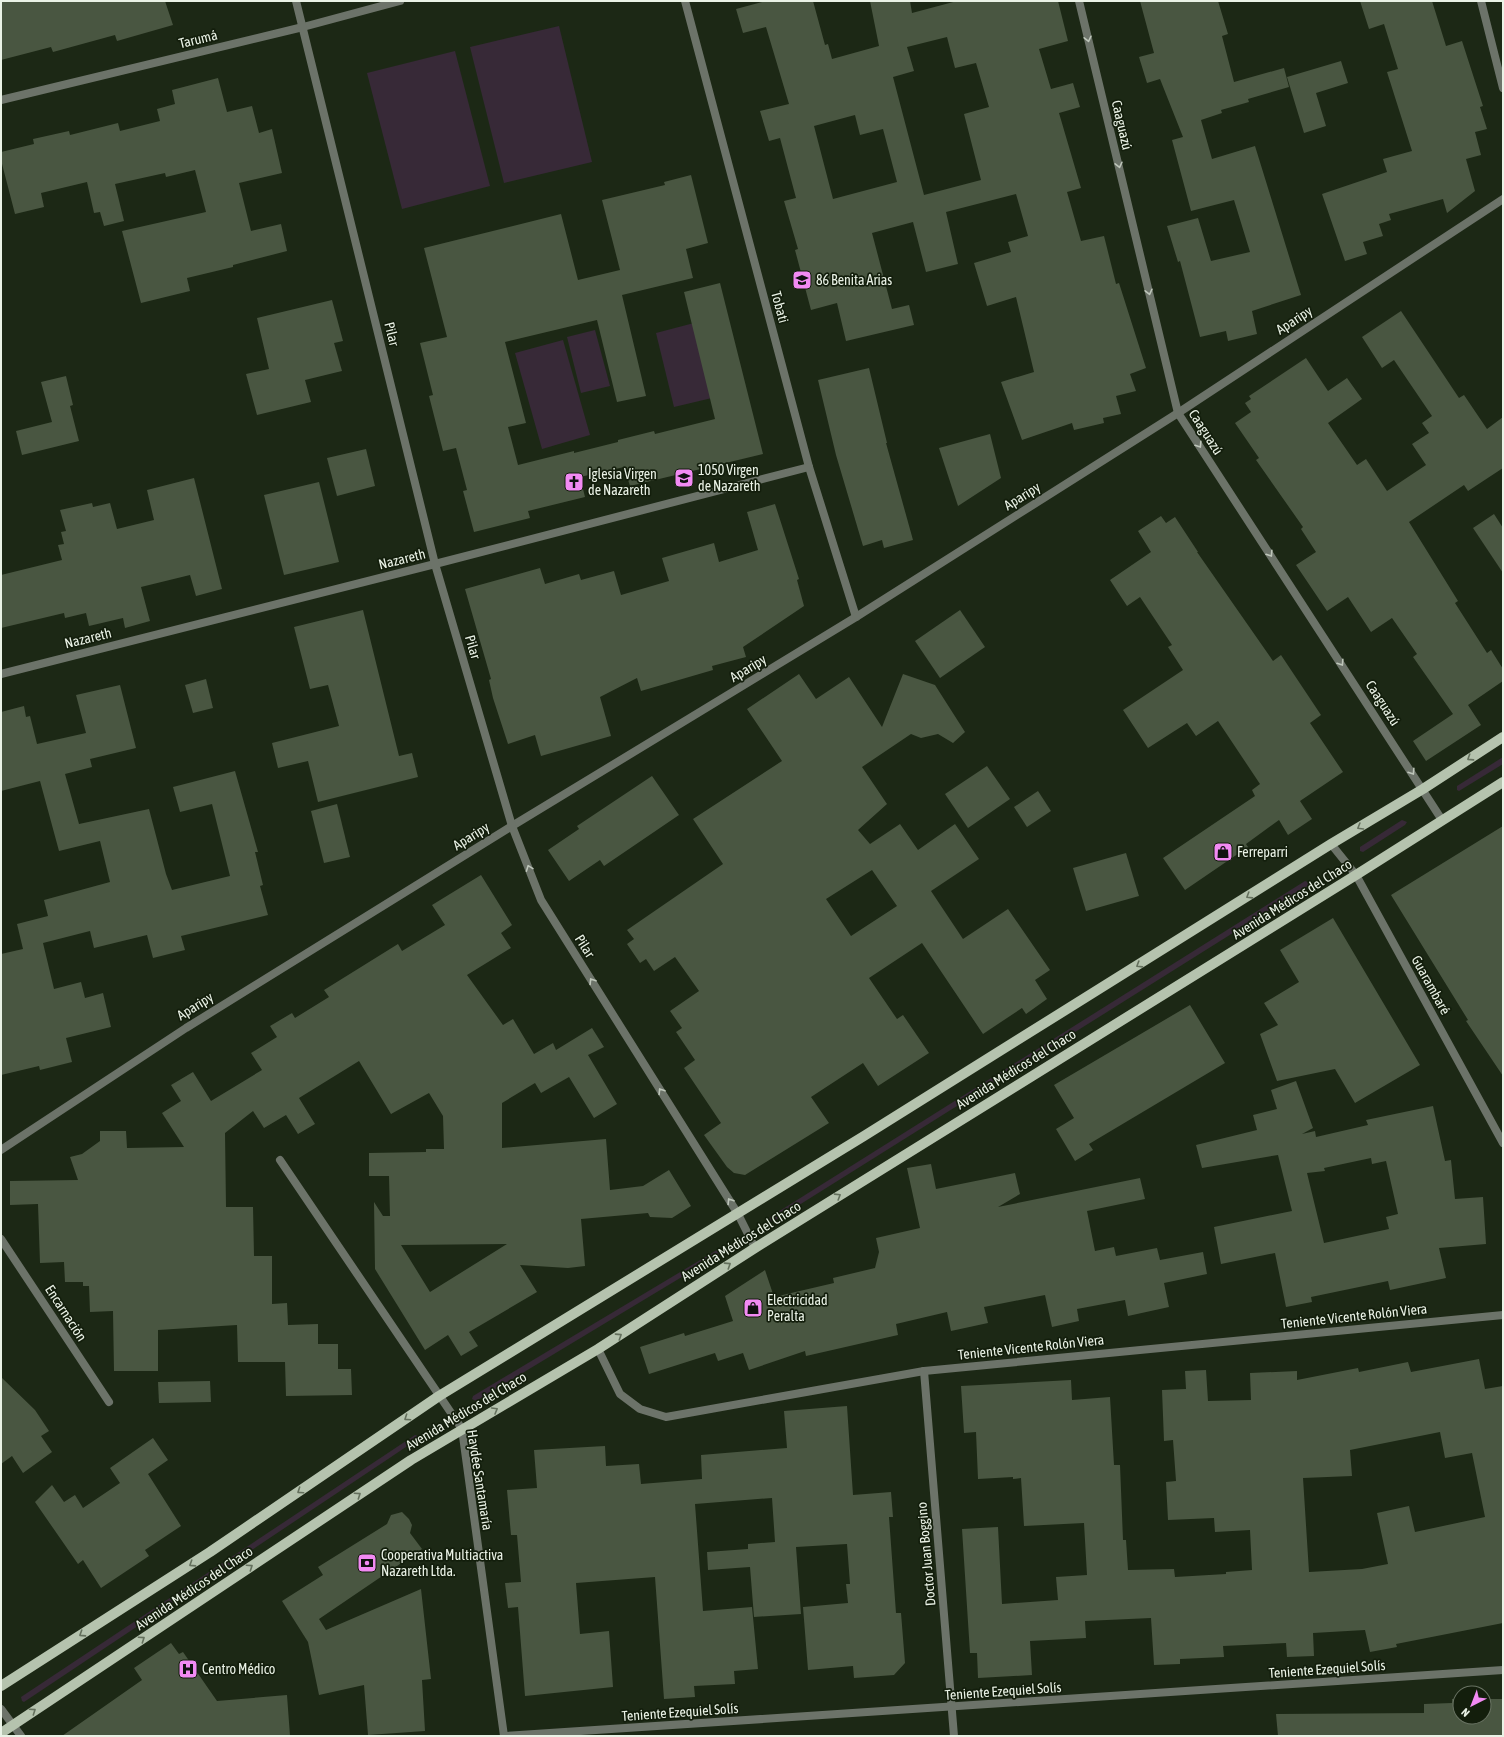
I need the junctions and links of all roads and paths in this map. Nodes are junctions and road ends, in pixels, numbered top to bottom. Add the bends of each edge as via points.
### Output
1 (296, 1) edge
2 (400, 1) edge
3 (685, 1) edge
4 (1079, 1) edge
5 (1481, 1) edge
6 (303, 27) junction
7 (1503, 88) edge
8 (1, 100) edge
9 (1503, 199) edge
10 (1178, 412) junction
11 (809, 467) junction
12 (435, 564) junction
13 (856, 618) junction
14 (1, 674) edge
15 (1503, 737) edge
16 (1503, 782) edge
17 (1423, 789) junction
18 (1442, 820) junction
19 (512, 826) junction
20 (1331, 844) junction
21 (1356, 875) junction
22 (1503, 1143) edge
23 (1, 1150) edge
24 (280, 1160) dead end
25 (738, 1214) junction
26 (1, 1239) edge
27 (756, 1248) junction
28 (1503, 1315) edge
29 (598, 1350) junction
30 (924, 1371) junction
31 (439, 1396) junction
32 (109, 1402) dead end
33 (462, 1429) junction
34 (1503, 1670) edge
35 (1, 1686) edge
36 (952, 1707) junction
37 (1, 1709) edge
38 (14, 1725) junction
39 (1, 1733) edge
40 (21, 1736) edge
41 (505, 1736) edge
42 (954, 1736) edge

1 - 6 street, Pilar
2 - 6 street, Tarumá
3 - 11 street, Tobati
4 -> 10 street, Caaguazú
5 - 7 street
6 - 8 street, Tarumá
6 - 12 street, Pilar
9 - 10 street, Aparipy
10 - 13 street, Aparipy
10 -> 17 street, Caaguazú
11 - 12 street, Nazareth
11 - 13 street, Tobati
12 - 14 street, Nazareth
12 - 19 street, Pilar
13 - 19 street, Aparipy
15 -> 17 main road, Avenida Médicos del Chaco
16 - 18 main road, Avenida Médicos del Chaco
17 - 18 street, Caaguazú
17 -> 20 main road, Avenida Médicos del Chaco
18 - 21 main road, Avenida Médicos del Chaco
19 - 23 street, Aparipy via 186,1028
25 -> 19 street, Pilar via 541,900
20 - 21 street, Guarambaré
20 -> 25 main road, Avenida Médicos del Chaco
21 - 22 street, Guarambaré
27 -> 21 main road, Avenida Médicos del Chaco
24 - 31 street, Haydée Santamaría
25 - 27 street, Pilar
25 - 31 main road, Avenida Médicos del Chaco
26 - 32 street, Encarnación
29 -> 27 main road, Avenida Médicos del Chaco
28 - 30 street, Teniente Vicente Rolón Viera
29 - 30 street, Teniente Vicente Rolón Viera via 620,1394 640,1409 666,1418
33 -> 29 main road, Avenida Médicos del Chaco
30 - 36 street, Doctor Juan Boggino
31 - 33 street, Haydée Santamaría
31 -> 35 main road, Avenida Médicos del Chaco via 210,1552
38 -> 33 main road, Avenida Médicos del Chaco via 404,1464
33 - 41 street, Haydée Santamaría
34 - 36 street, Teniente Ezequiel Solís
36 - 41 street, Teniente Ezequiel Solís
36 - 42 street, Doctor Juan Boggino
37 - 38 street
38 - 39 main road, Avenida Médicos del Chaco
38 - 40 street

